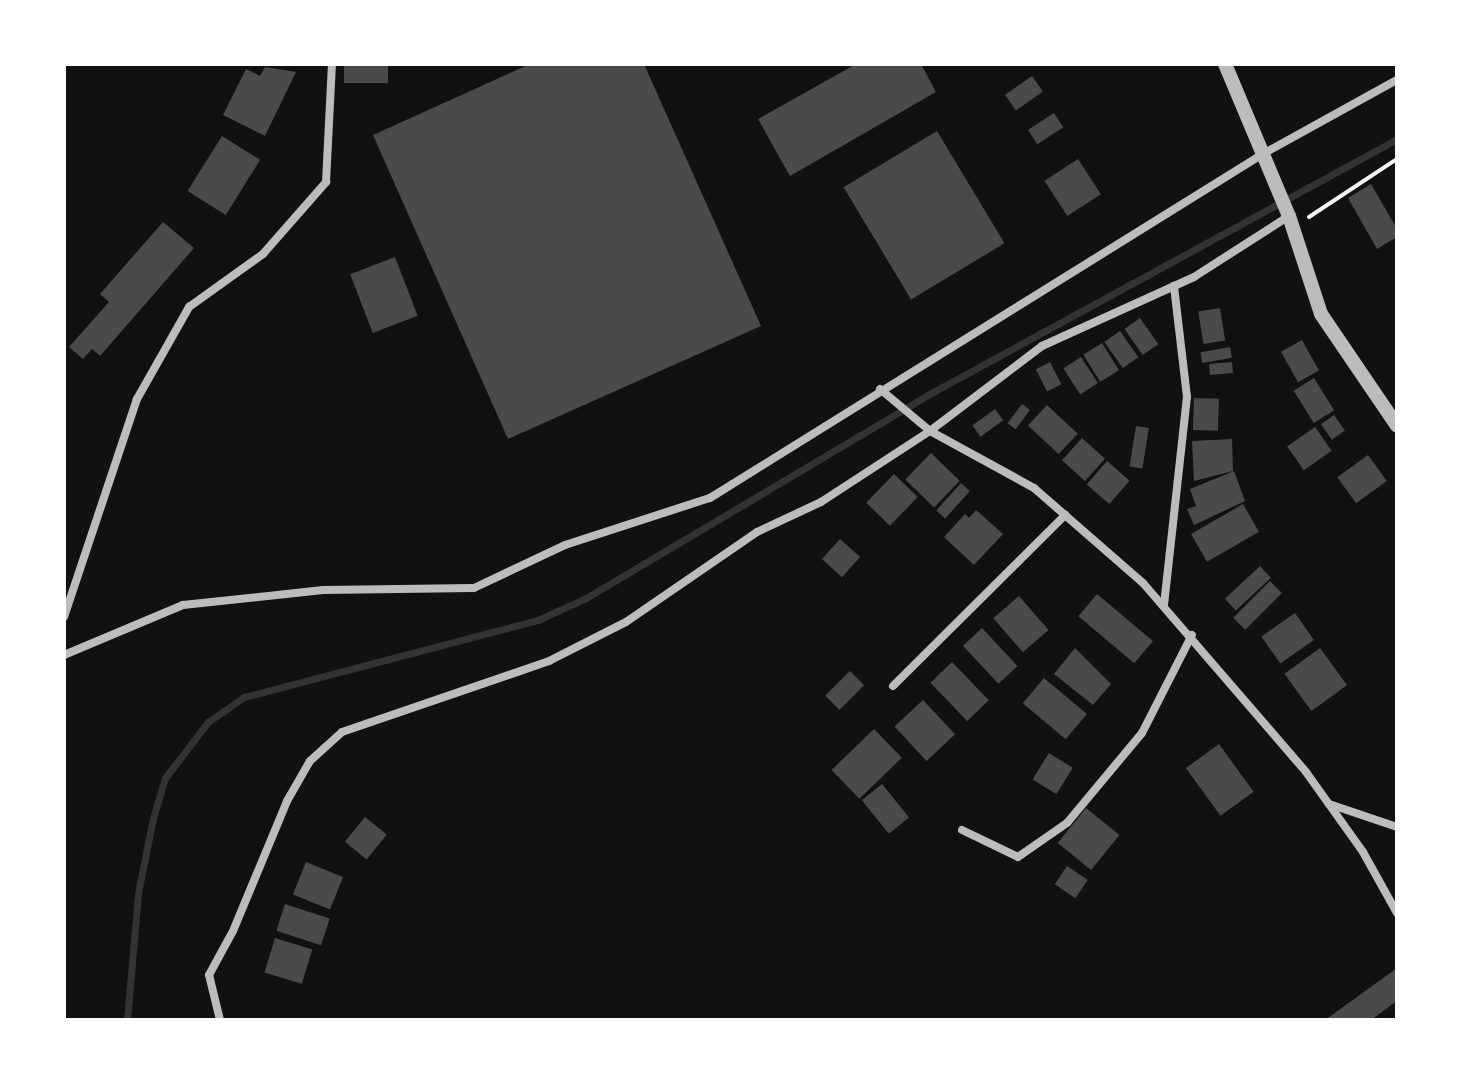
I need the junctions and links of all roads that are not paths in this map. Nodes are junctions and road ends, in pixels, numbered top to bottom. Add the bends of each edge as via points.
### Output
1 (332, 64) edge
2 (1225, 64) edge
3 (1397, 80) edge
4 (1265, 161) junction
5 (1291, 222) junction
6 (1174, 286) junction
7 (880, 389) junction
8 (1397, 426) edge
9 (930, 431) junction
10 (1065, 515) junction
11 (1164, 605) junction
12 (64, 617) edge
13 (1192, 635) junction
14 (64, 655) edge
15 (893, 686) dead end
16 (1329, 804) junction
17 (1397, 827) edge
18 (962, 830) dead end
19 (1397, 913) edge
20 (220, 1020) edge

1 - 12 street via 326,182 263,254 189,307 137,399
2 - 4 street
3 - 4 street
4 - 5 street
4 - 7 street
5 - 6 street
5 - 8 street via 1321,314
6 - 9 street via 1042,346
6 - 11 street via 1187,397
7 - 9 street
7 - 14 street via 710,498 565,545 474,588 323,590 183,605
9 - 10 street via 1034,488
9 - 20 street via 821,502 757,532 626,622 549,661 342,732 310,761 287,801 209,975
10 - 11 street
10 - 15 street
11 - 13 street
13 - 16 street
13 - 18 street via 1142,733 1067,823 1018,857
16 - 17 street
16 - 19 street

